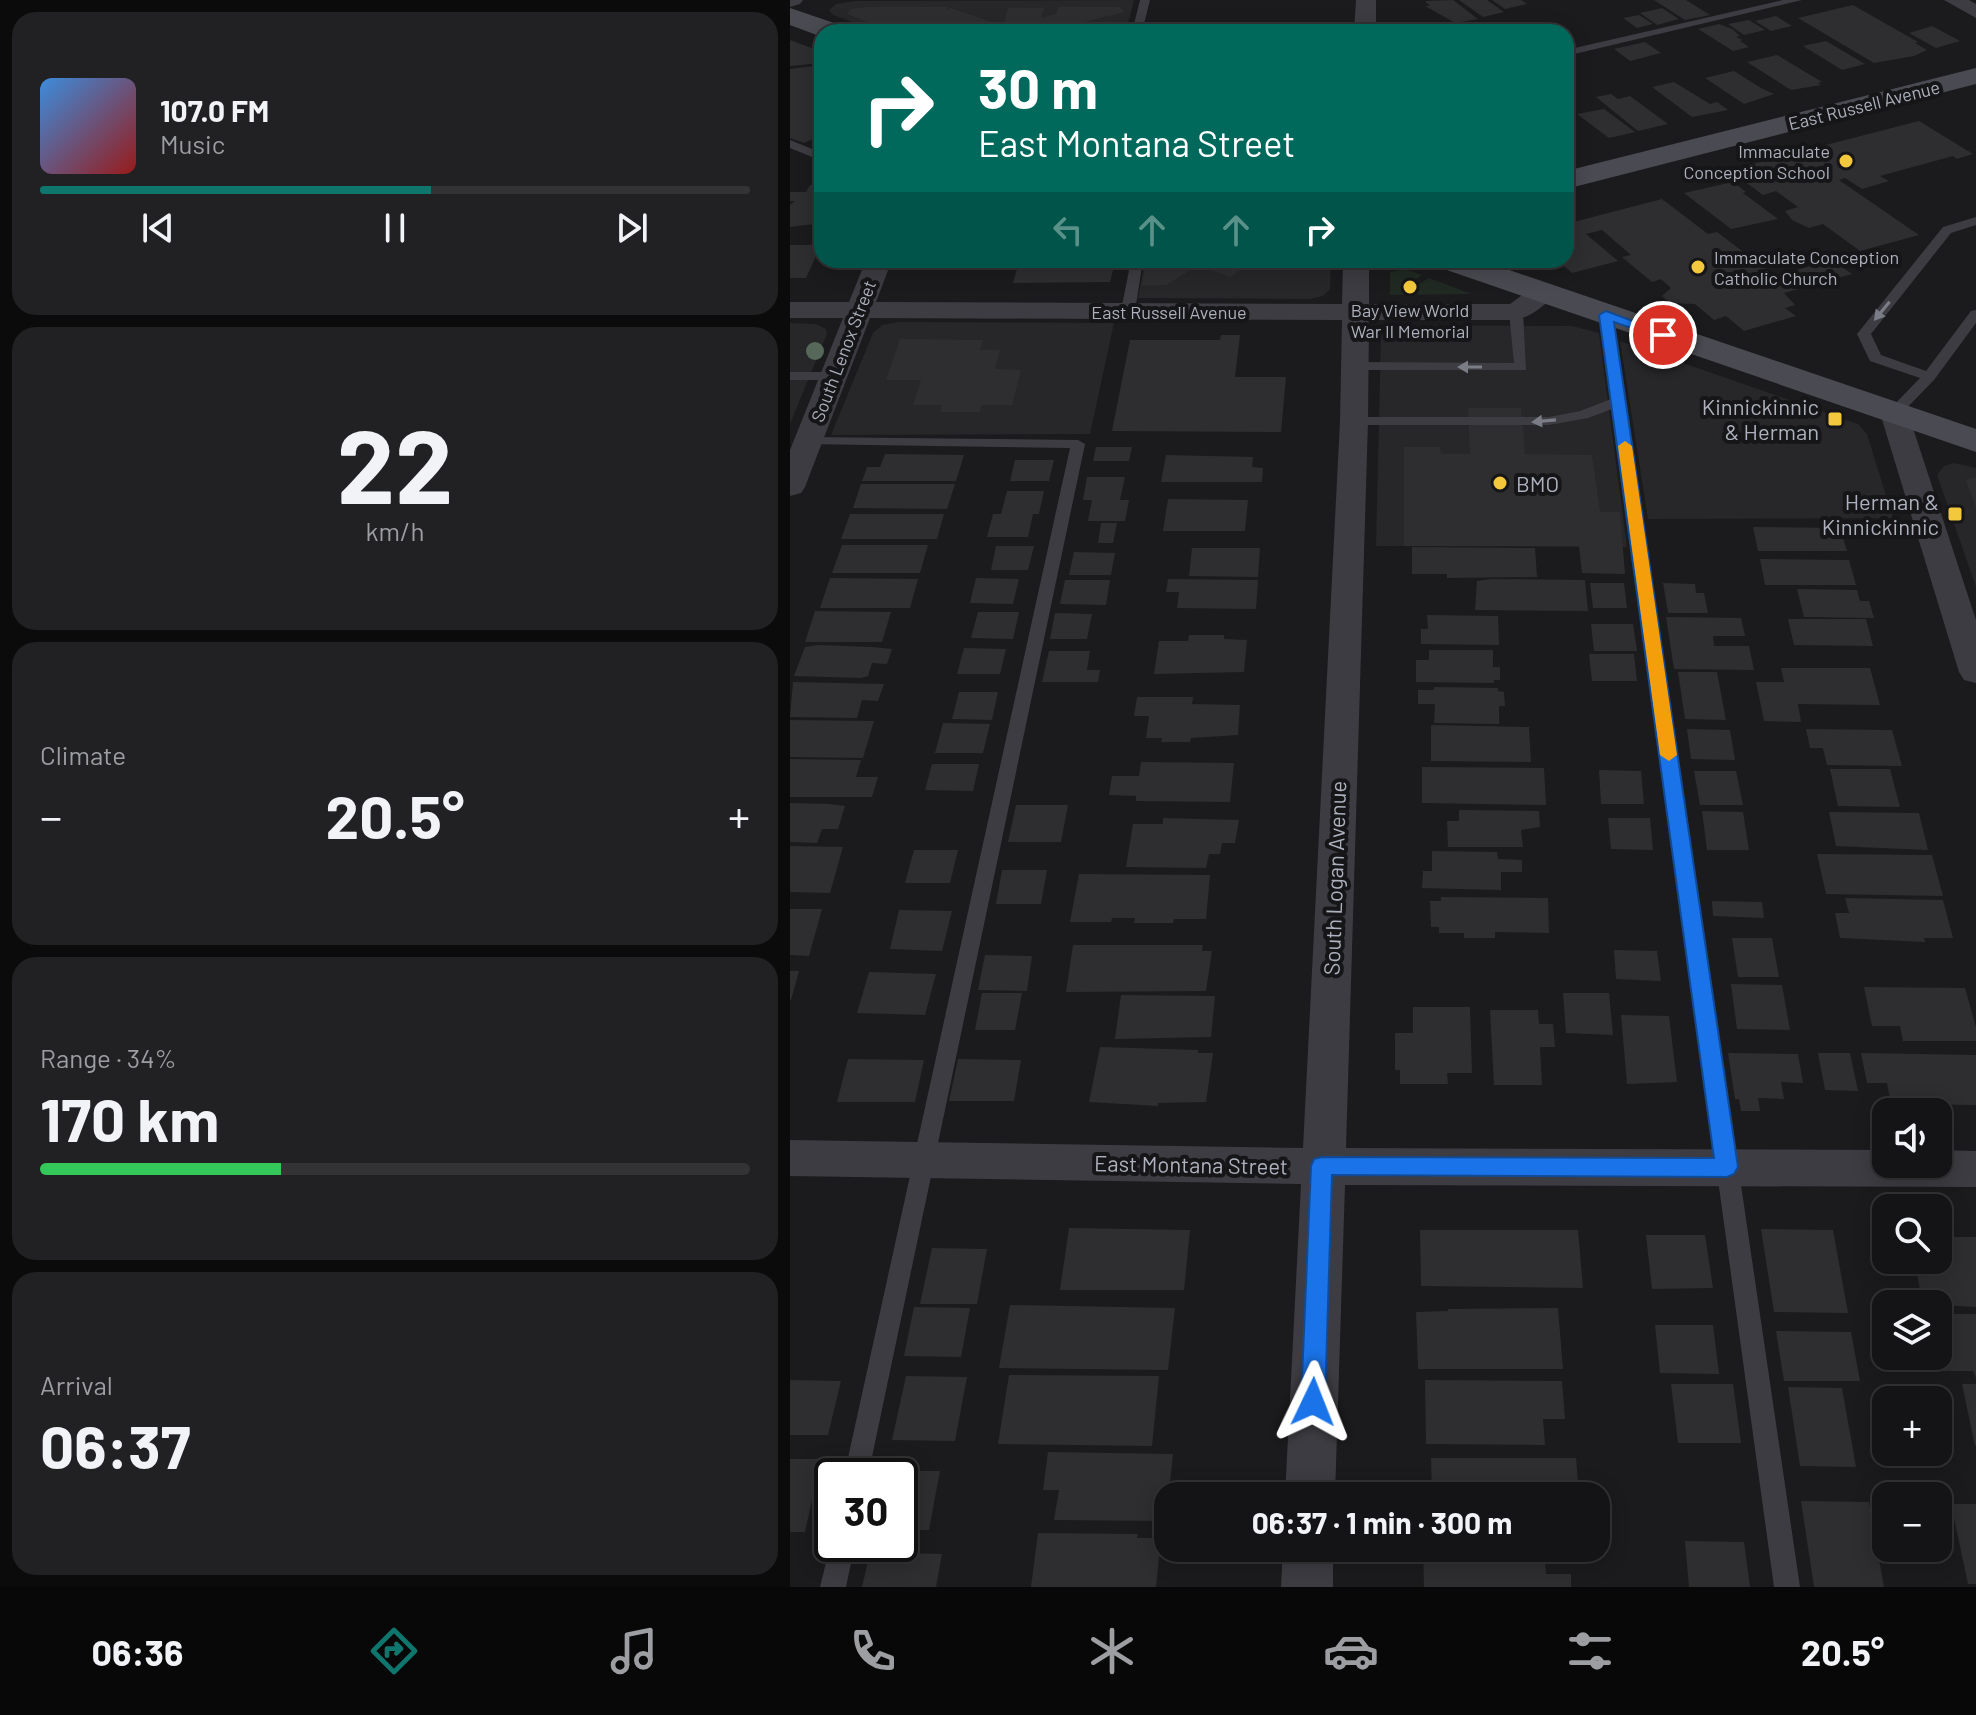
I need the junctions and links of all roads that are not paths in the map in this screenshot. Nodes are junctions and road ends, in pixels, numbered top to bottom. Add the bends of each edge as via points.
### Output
1 (1145, 0) edge
2 (1366, 0) edge
3 (1797, 0) edge
4 (1954, 0) edge
5 (1976, 12) edge
6 (790, 16) edge
7 (1139, 24) edge
8 (1365, 24) edge
9 (814, 25) edge
10 (1574, 51) edge
11 (1976, 76) edge
12 (790, 144) edge
13 (814, 154) edge
14 (1574, 178) edge
15 (1976, 221) edge
16 (876, 268) edge
17 (1136, 268) edge
18 (1356, 268) edge
19 (1464, 268) edge
20 (1529, 303) junction
21 (790, 310) edge
22 (860, 310) junction
23 (1128, 311) junction
24 (1356, 312) junction
25 (1976, 314) edge
26 (1606, 315) junction
27 (1355, 366) junction
28 (790, 376) edge
29 (833, 376) junction
30 (1929, 377) junction
31 (1619, 401) junction
32 (1894, 413) junction
33 (1354, 421) junction
34 (808, 441) junction
35 (1976, 441) edge
36 (790, 487) edge
37 (1975, 668) edge
38 (790, 1158) edge
39 (923, 1159) junction
40 (1322, 1166) junction
41 (1727, 1167) junction
42 (1976, 1169) edge
43 (860, 1458) edge
44 (1311, 1482) edge
45 (838, 1562) edge
46 (1308, 1562) edge
47 (833, 1587) edge
48 (1307, 1587) edge
49 (1787, 1587) edge

1 - 7 lane
2 - 8 street
3 - 10 lane
4 - 5 street
6 - 9 main road
11 - 14 main road, East Russell Avenue
12 - 13 lane
15 -> 30 lane via 1947,230 1864,334 1875,358
16 - 22 street, South Lenox Street
17 - 23 lane
18 - 24 street, South Logan Avenue
19 - 20 main road
20 - 24 street, East Russell Avenue
20 - 26 main road
20 -> 27 lane via 1521,367
21 - 22 street, East Russell Avenue
22 - 23 street, East Russell Avenue
22 - 29 street, South Lenox Street
23 - 24 street, East Russell Avenue
24 - 27 street, South Logan Avenue
25 - 30 lane
26 - 31 lane
26 - 32 main road
27 - 33 street, South Logan Avenue
28 - 29 lane
29 - 34 street, South Lenox Street
30 - 32 lane
31 -> 33 lane via 1549,421
31 - 41 lane
32 - 35 main road
32 - 37 street
33 - 40 street, South Logan Avenue
34 - 36 street, South Lenox Street
34 - 39 lane via 1078,444
38 - 39 street, East Montana Street
39 - 40 street, East Montana Street
39 - 43 lane
40 - 41 street, East Montana Street
40 - 44 street, South Logan Avenue
41 - 42 street, East Montana Street
41 - 49 lane
45 - 47 lane
46 - 48 street

